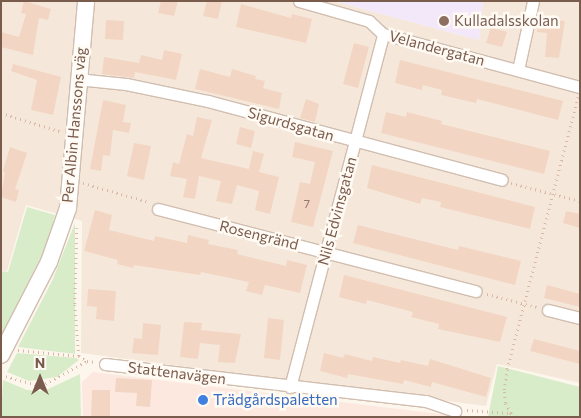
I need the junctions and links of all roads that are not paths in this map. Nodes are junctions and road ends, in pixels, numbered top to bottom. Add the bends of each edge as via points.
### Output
1 (86, 1) edge
2 (299, 1) edge
3 (533, 1) edge
4 (384, 34) junction
5 (518, 70) junction
6 (77, 79) junction
7 (580, 89) edge
8 (355, 142) junction
9 (502, 180) road end
10 (158, 209) road end
11 (326, 252) junction
12 (476, 292) road end
13 (548, 310) road end
14 (580, 318) edge
15 (3, 352) edge
16 (105, 364) dead end
17 (290, 387) junction
18 (455, 411) road end

1 - 6 street, Per Albin Hanssons väg
2 - 4 street, Velandergatan via 369,21
3 - 5 street
4 - 5 street, Velandergatan
4 - 8 street, Nils Edvinsgatan
5 - 7 street, Velandergatan
6 - 8 street, Sigurdsgatan via 126,84 208,101
6 - 15 street, Per Albin Hanssons väg via 68,208 49,262
8 - 9 street, Sigurdsgatan
8 - 11 street, Nils Edvinsgatan
10 - 11 street, Rosengränd
11 - 12 street, Rosengränd
11 - 17 street, Nils Edvinsgatan
13 - 14 street
16 - 17 street, Stattenavägen
17 - 18 street, Stattenavägen via 426,401

